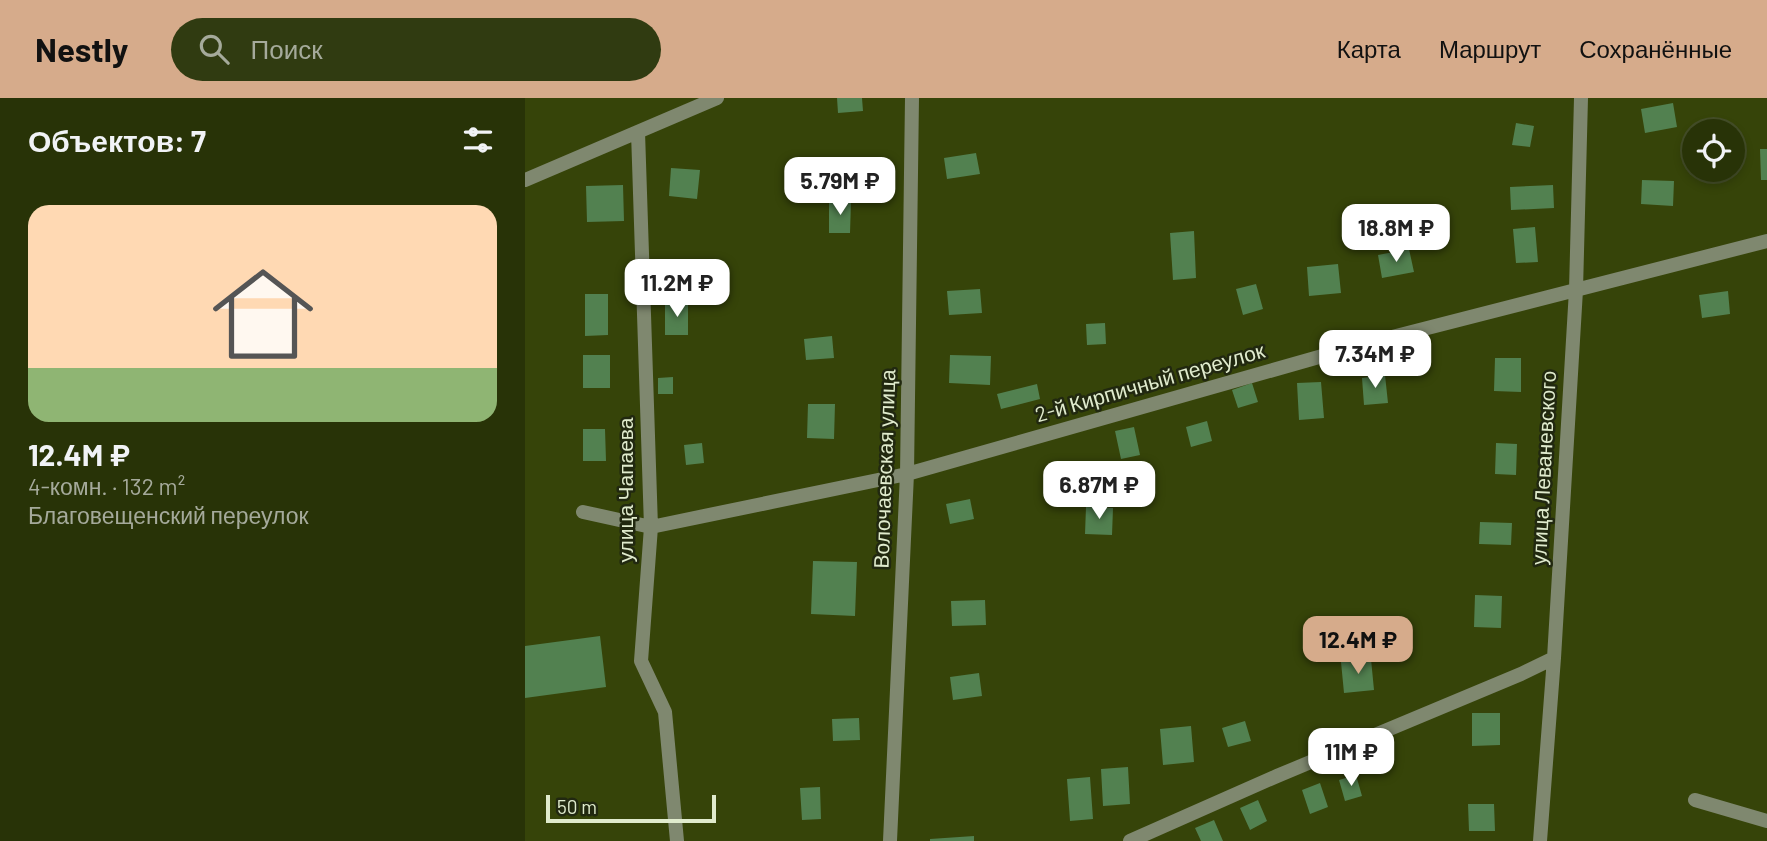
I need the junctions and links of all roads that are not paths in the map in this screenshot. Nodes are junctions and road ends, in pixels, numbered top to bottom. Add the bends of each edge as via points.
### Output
1 (717, 98) edge
2 (912, 98) edge
3 (1581, 98) edge
4 (638, 132) junction
5 (525, 180) edge
6 (1767, 242) edge
7 (1576, 290) junction
8 (907, 474) junction
9 (583, 512) dead end
10 (651, 527) junction
11 (1554, 658) junction
12 (1695, 800) dead end
13 (1767, 821) edge
14 (677, 841) edge
15 (890, 841) edge
16 (1129, 841) edge
17 (1540, 841) edge

1 - 4 street
2 - 8 street, Волочаевская улица
3 - 7 street, улица Леваневского
4 - 5 street
4 - 10 street, улица Чапаева
6 - 7 street, 2-й Кирпичный переулок
7 - 8 street, 2-й Кирпичный переулок via 1361,345
7 - 11 street, улица Леваневского
8 - 10 street, 2-й Кирпичный переулок
8 - 15 street, Волочаевская улица
9 - 10 street, 2-й Кирпичный переулок
10 - 14 street, улица Чапаева via 641,661 665,712
11 - 16 street
11 - 17 street, улица Леваневского
12 - 13 street

